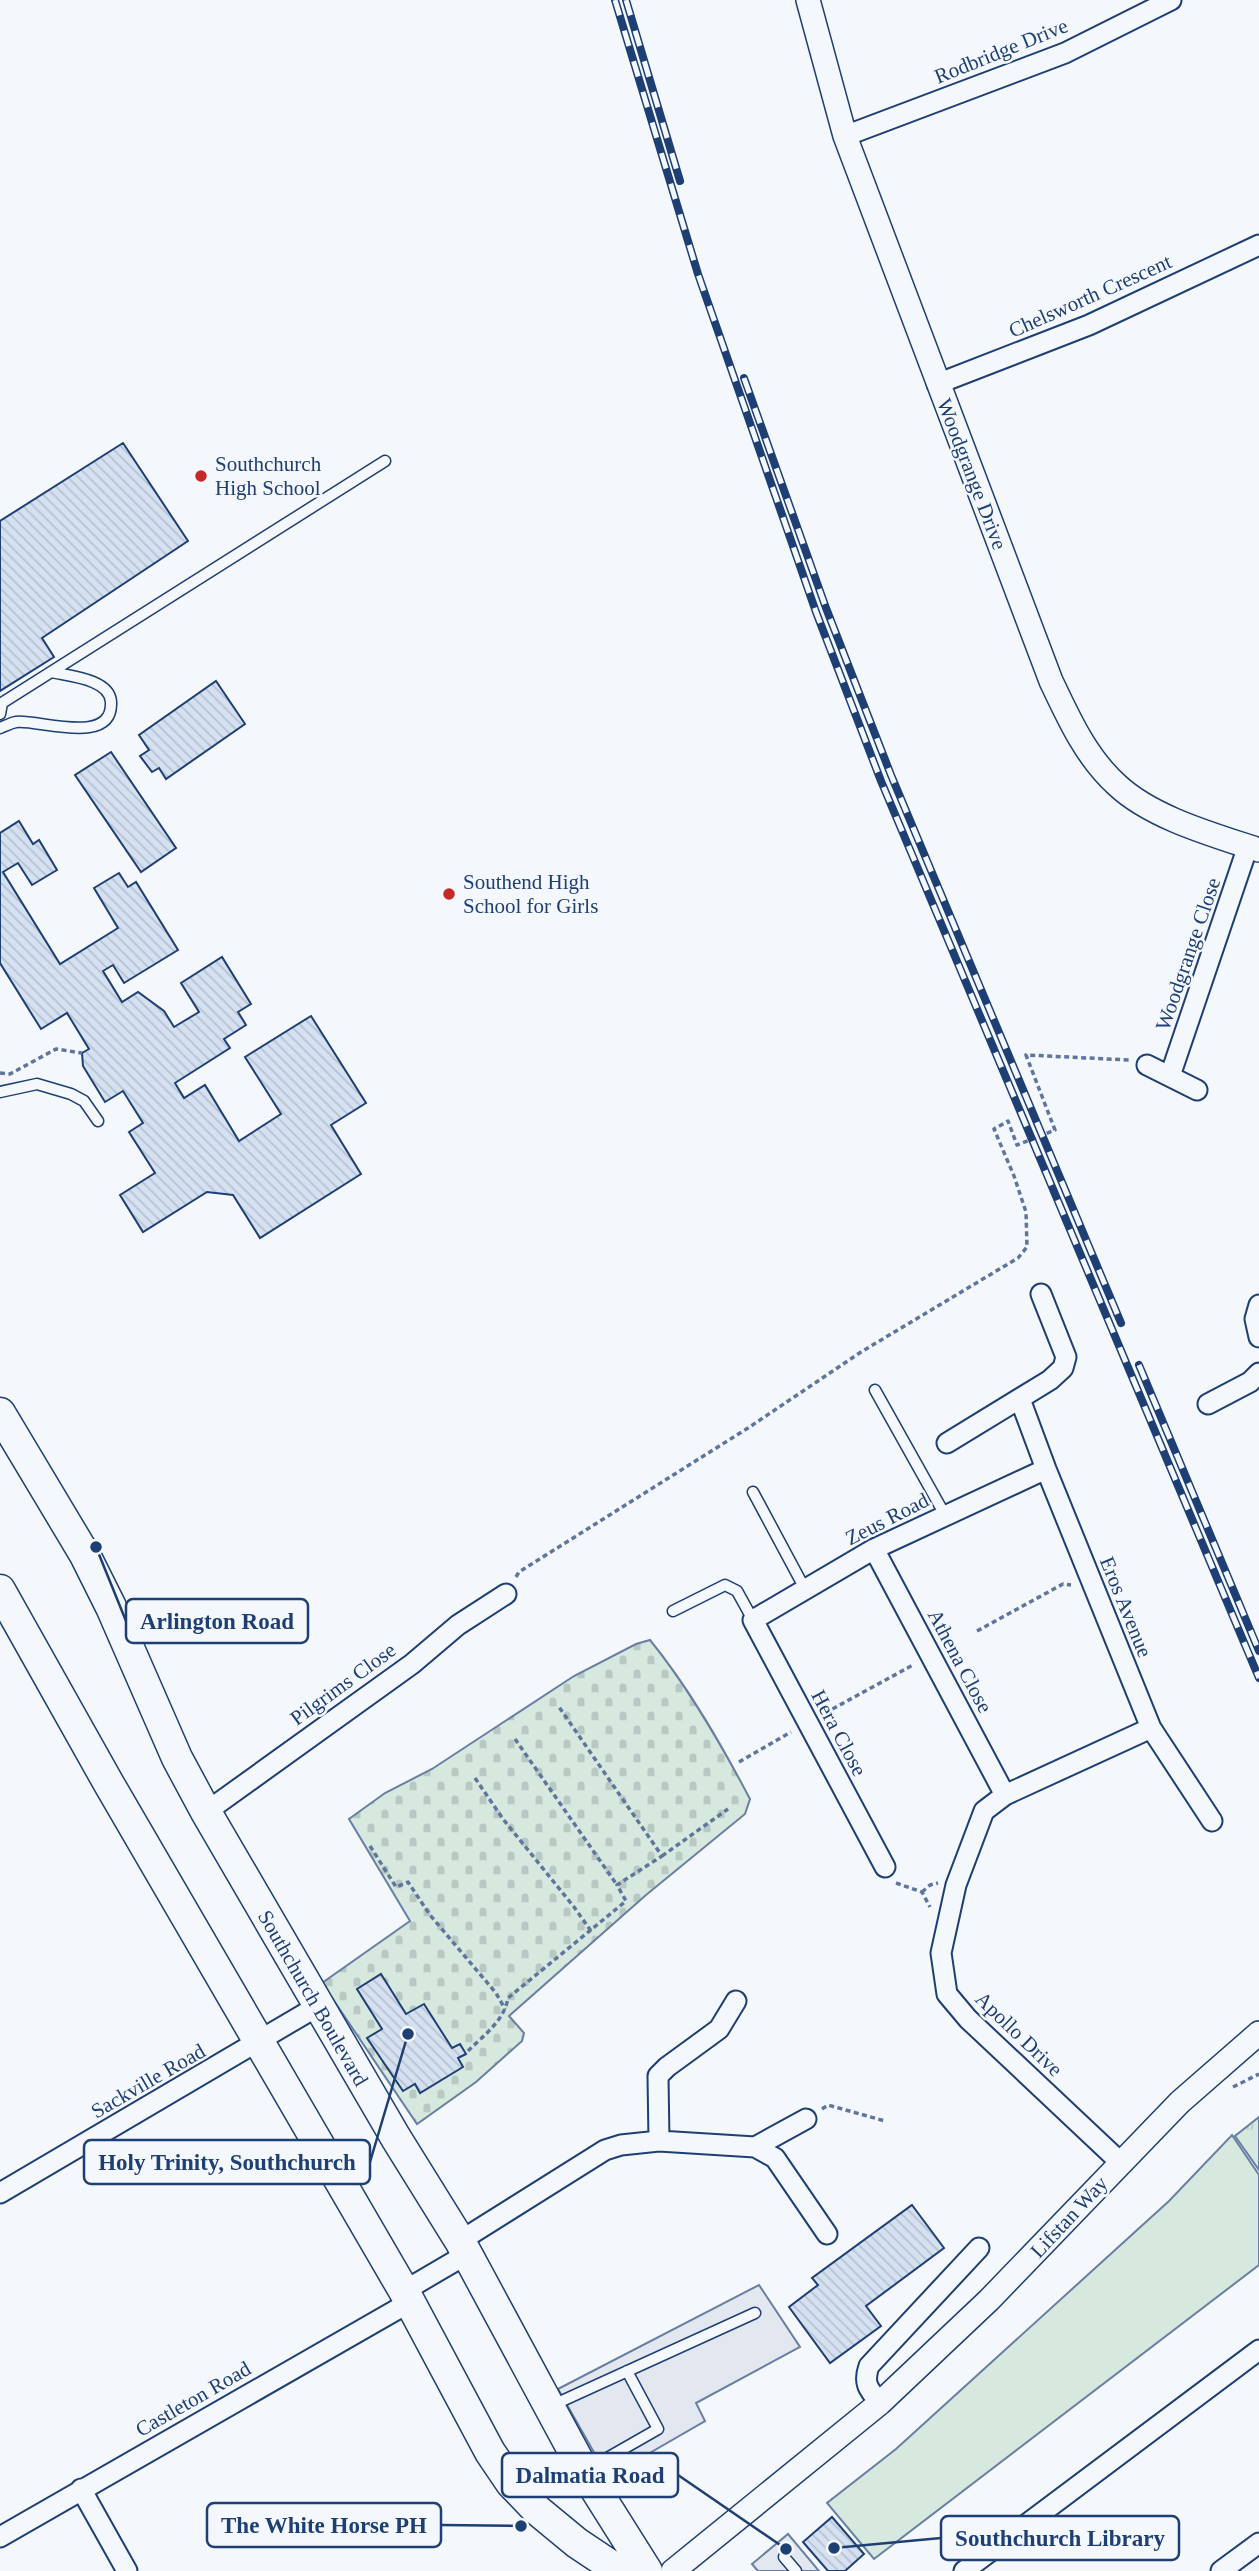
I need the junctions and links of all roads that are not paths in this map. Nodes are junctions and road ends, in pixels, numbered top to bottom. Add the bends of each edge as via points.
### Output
1 (808, 0) edge
2 (1171, 0) edge
3 (845, 136) junction
4 (1259, 244) edge
5 (937, 384) junction
6 (385, 461) dead end
7 (51, 672) junction
8 (1, 704) edge
9 (0, 714) edge
10 (0, 728) edge
11 (1254, 848) edge
12 (1147, 1065) road end
13 (1170, 1076) junction
14 (1197, 1090) dead end
15 (0, 1092) edge
16 (98, 1121) dead end
17 (1041, 1294) dead end
18 (1259, 1305) edge
19 (1259, 1337) edge
20 (1259, 1373) edge
21 (875, 1390) dead end
22 (1020, 1399) junction
23 (1208, 1404) dead end
24 (0, 1413) edge
25 (947, 1443) dead end
26 (1046, 1469) junction
27 (754, 1492) dead end
28 (945, 1516) junction
29 (874, 1549) junction
30 (805, 1589) junction
31 (0, 1590) edge
32 (506, 1594) road end
33 (673, 1611) dead end
34 (753, 1620) junction
35 (1151, 1728) junction
36 (1005, 1795) junction
37 (206, 1812) junction
38 (1212, 1821) dead end
39 (885, 1867) road end
40 (736, 2001) dead end
41 (318, 2006) junction
42 (1259, 2033) edge
43 (261, 2042) junction
44 (806, 2119) road end
45 (659, 2141) junction
46 (755, 2147) junction
47 (1120, 2162) junction
48 (0, 2193) edge
49 (827, 2234) dead end
50 (463, 2247) junction
51 (979, 2248) dead end
52 (407, 2297) junction
53 (755, 2313) dead end
54 (1259, 2350) edge
55 (627, 2371) junction
56 (880, 2403) junction
57 (550, 2407) junction
58 (584, 2471) junction
59 (81, 2489) junction
60 (0, 2537) edge
61 (1259, 2543) edge
62 (784, 2557) dead end
63 (592, 2561) edge
64 (127, 2571) edge
65 (619, 2571) edge
66 (647, 2571) edge
67 (673, 2571) edge
68 (796, 2571) edge
69 (964, 2571) edge
70 (1221, 2571) edge

1 - 3 street, Woodgrange Drive
2 - 3 street, Rodbridge Drive via 1065,53
3 - 5 street, Woodgrange Drive
4 - 5 street, Chelsworth Crescent via 1088,325
5 - 11 street, Woodgrange Drive via 1051,681 1092,757 1118,786 1148,807
6 - 7 lane
7 - 8 lane
7 - 10 lane via 97,684 107,691 110,713 87,729 17,722
8 - 9 lane
11 - 13 street, Woodgrange Close
12 - 13 street
13 - 14 street
15 - 16 lane via 37,1084 71,1094 84,1101
17 - 22 street via 1066,1357 1063,1368
18 - 19 street via 1255,1319
20 - 23 street
21 - 28 lane
22 - 25 street
22 - 26 street, Eros Avenue
24 - 37 main road, Southchurch Boulevard via 85,1555
26 - 28 street, Zeus Road
26 - 35 street, Eros Avenue
27 - 30 lane
28 - 29 street, Zeus Road
29 - 30 street, Zeus Road
29 - 36 street, Athena Close
30 - 34 street, Zeus Road
31 - 43 main road
32 - 37 street, Pilgrims Close
33 - 34 lane via 725,1585 737,1591
34 - 39 street, Hera Close
35 - 36 street, Apollo Drive
35 - 38 street, Eros Avenue
36 - 47 street, Apollo Drive via 984,1811 956,1885 941,1953 947,1994
37 - 41 main road, Southchurch Boulevard
40 - 45 street via 719,2029 659,2076
41 - 43 street, Sackville Road
41 - 50 main road, Southchurch Boulevard
42 - 47 street, Lifstan Way
43 - 48 street, Sackville Road
43 - 52 main road
44 - 46 street
45 - 46 street, Castleton Road
45 - 50 street, Castleton Road via 605,2150
46 - 49 street via 775,2158
47 - 56 street, Lifstan Way via 989,2300
50 - 52 street, Castleton Road
50 - 57 main road, Southchurch Boulevard
51 - 56 street via 869,2366 865,2377
52 - 59 street, Castleton Road
52 - 63 main road via 511,2483
53 - 55 lane
54 - 69 street
55 - 57 lane
55 - 58 lane via 657,2428
56 - 67 street, Lifstan Way
57 - 58 main road, Southchurch Boulevard
58 - 66 main road, Southchurch Boulevard
59 - 60 street, Castleton Road
59 - 64 street
61 - 70 street
62 - 68 lane
63 - 65 main road

